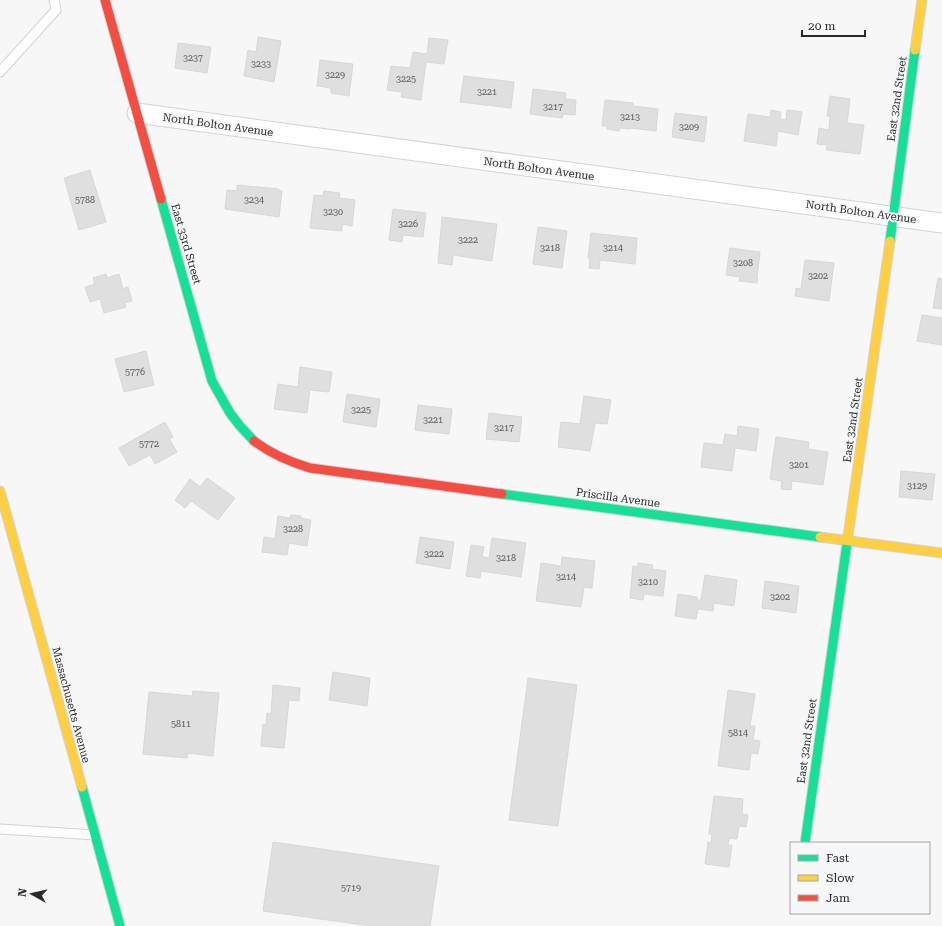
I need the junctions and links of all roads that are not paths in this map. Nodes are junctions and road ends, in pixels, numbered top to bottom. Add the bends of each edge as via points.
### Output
1 (54, 0) edge
2 (106, 0) edge
3 (922, 0) edge
4 (0, 72) edge
5 (137, 113) junction
6 (894, 217) junction
7 (942, 223) edge
8 (292, 464) joint
9 (0, 490) edge
10 (848, 541) junction
11 (942, 554) edge
12 (0, 829) edge
13 (95, 835) junction
14 (805, 842) edge
15 (120, 926) edge

1 - 4 lane via 56,10
2 - 5 street, East 33rd Street
3 - 6 street, East 32nd Street
5 - 6 street, North Bolton Avenue
5 - 8 street, East 33rd Street via 212,381 228,412 246,434 264,449
6 - 7 street, North Bolton Avenue
6 - 10 street, East 32nd Street
8 - 10 street, Priscilla Avenue
9 - 13 street, Massachusetts Avenue
10 - 11 street, Priscilla Avenue
10 - 14 street, East 32nd Street
12 - 13 lane
13 - 15 street, Massachusetts Avenue

